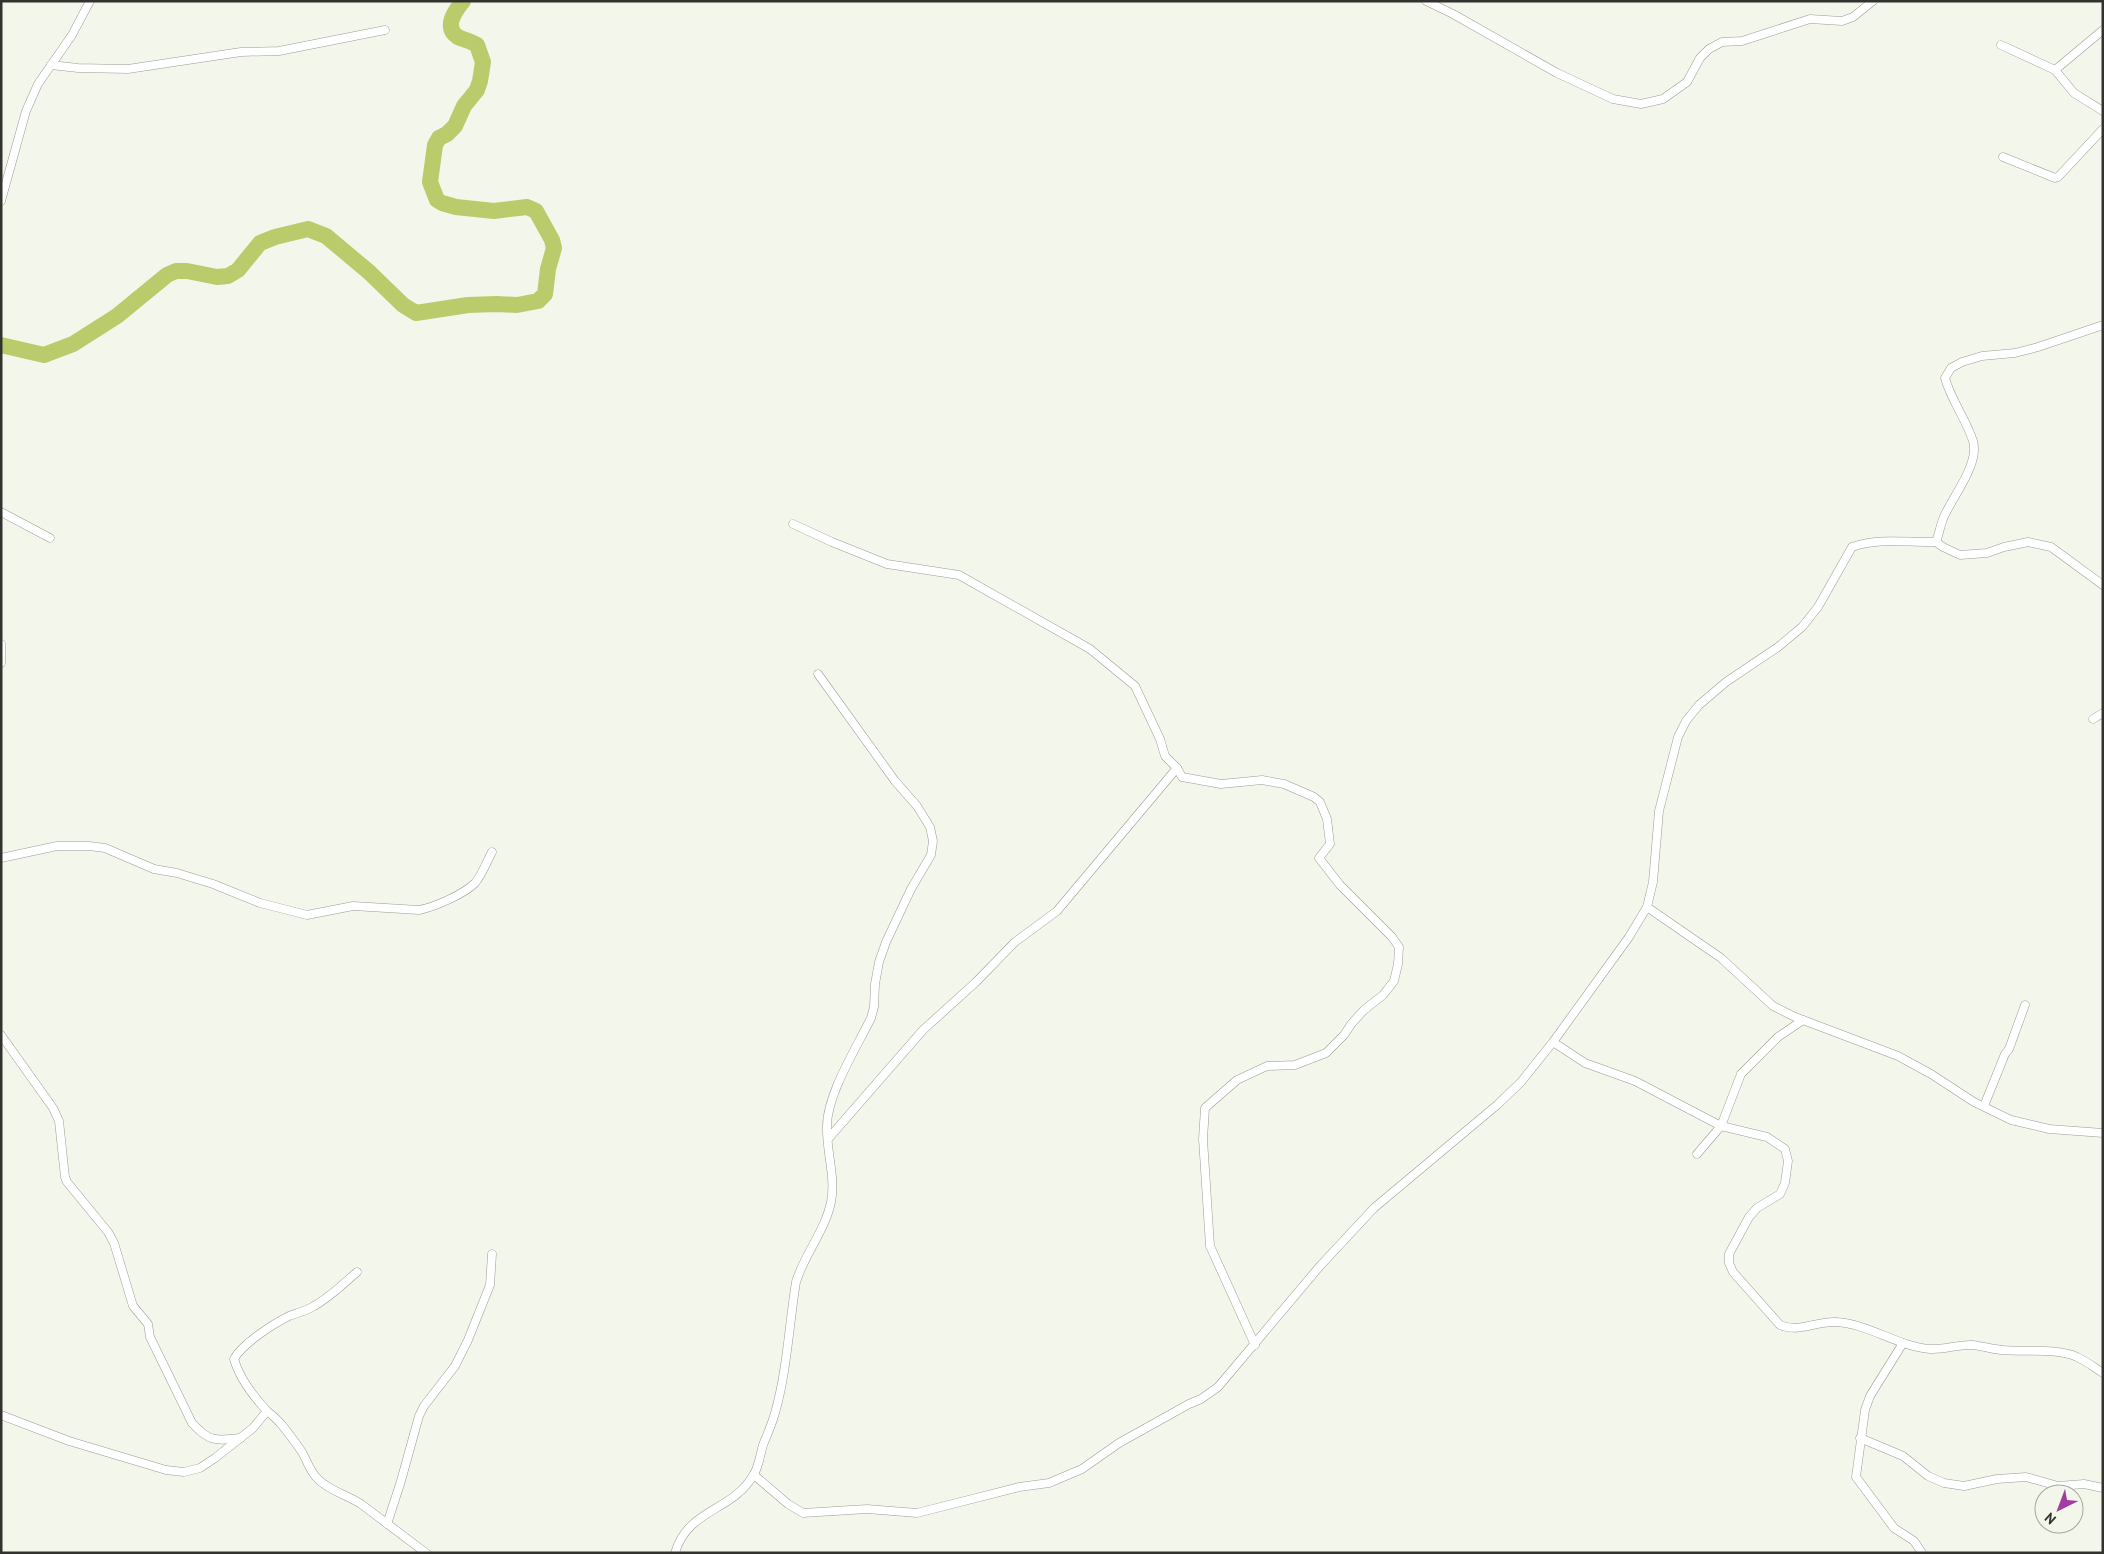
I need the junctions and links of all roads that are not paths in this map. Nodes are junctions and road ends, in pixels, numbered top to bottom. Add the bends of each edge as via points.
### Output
1 (90, 1) edge
2 (1426, 1) edge
3 (1873, 1) edge
4 (385, 30) dead end
5 (2103, 30) edge
6 (2002, 46) dead end
7 (51, 65) junction
8 (2055, 70) junction
9 (2103, 111) edge
10 (2103, 129) edge
11 (2002, 157) dead end
12 (1, 201) edge
13 (2103, 325) edge
14 (1, 512) edge
15 (793, 524) dead end
16 (50, 538) dead end
17 (1936, 542) junction
18 (2103, 585) edge
19 (1, 644) edge
20 (1, 663) edge
21 (818, 674) dead end
22 (2103, 713) edge
23 (2093, 719) dead end
24 (1177, 768) junction
25 (492, 852) dead end
26 (1, 858) edge
27 (1647, 907) junction
28 (2025, 1005) dead end
29 (1803, 1020) junction
30 (1, 1034) edge
31 (1553, 1042) junction
32 (1984, 1106) junction
33 (1721, 1126) junction
34 (2103, 1133) edge
35 (828, 1138) junction
36 (1697, 1154) dead end
37 (492, 1254) dead end
38 (357, 1272) dead end
39 (1903, 1343) junction
40 (1255, 1345) junction
41 (2101, 1369) edge
42 (267, 1411) junction
43 (1, 1415) edge
44 (241, 1438) junction
45 (1860, 1438) junction
46 (754, 1474) junction
47 (2103, 1488) edge
48 (386, 1524) junction
49 (426, 1553) edge
50 (675, 1553) edge
51 (1922, 1553) edge

1 - 7 street
2 - 3 street via 1557,73 1614,99 1641,104 1664,99 1687,82 1700,58 1722,42 1742,41 1810,18 1842,21 1853,17
4 - 7 street via 279,51 240,52 128,69
5 - 8 street
6 - 8 street
7 - 12 street via 26,111
8 - 9 street via 2074,93
10 - 11 street via 2055,178
13 - 17 street via 2038,347 1982,356 1951,368 1945,378 1949,392 1974,444 1966,475 1943,519
14 - 16 street
15 - 24 street via 886,564 959,575 1090,649 1135,686 1165,756
17 - 18 street via 1960,555 1987,553 2028,542 2051,547
17 - 27 street via 1864,542 1852,547 1818,607 1802,627 1726,682 1686,721 1678,737 1659,811 1653,882
19 - 20 street
21 - 35 street via 895,781 917,806 930,827 933,841 931,855 886,942 879,962 871,1018 827,1113
22 - 23 street
24 - 35 street via 1057,911 1015,942 923,1030
24 - 40 street via 1182,777 1190,780 1221,784 1262,780 1284,784 1314,797 1323,810 1329,830 1330,844 1319,858 1399,947 1394,982 1326,1053 1295,1065 1267,1066 1237,1080 1205,1108 1203,1139 1210,1246
25 - 26 street via 475,882 429,908 353,906 307,915 154,869 105,848 57,846
27 - 29 street via 1721,958 1772,1006
27 - 31 street via 1630,937
28 - 32 street
29 - 32 street via 1898,1056
29 - 33 street via 1778,1037 1741,1074
30 - 44 street via 53,1108 62,1132 64,1177 114,1242 133,1306 148,1324 150,1337 192,1423 211,1439
31 - 33 street via 1585,1063 1635,1082
31 - 40 street via 1522,1082 1374,1208 1320,1266
32 - 34 street via 2012,1120 2049,1129
33 - 36 street
33 - 39 street via 1766,1136 1785,1149 1788,1160 1780,1194 1749,1216 1732,1245 1729,1263 1741,1282 1774,1320 1786,1328 1821,1323 1847,1324
35 - 46 street via 832,1200 823,1229 796,1282 783,1379 775,1414
37 - 48 street via 490,1285 455,1366 419,1416
38 - 42 street via 328,1297 268,1329 236,1355 236,1367
39 - 41 street via 1931,1349 1970,1345 2072,1355
39 - 45 street via 1870,1396
40 - 46 street via 1218,1387 1201,1400 1119,1443 1082,1469 1049,1483 1019,1487 917,1513 867,1509 810,1513 788,1504
42 - 44 street
42 - 48 street via 281,1423 318,1480 351,1497
43 - 44 street via 69,1441 166,1470 184,1472 200,1468
45 - 47 street via 1903,1456 1928,1476 1944,1483 1964,1486 1997,1479 2026,1478 2058,1486 2084,1484
45 - 51 street via 1856,1477 1894,1528 1914,1541
46 - 50 street via 737,1495 687,1528
48 - 49 street

